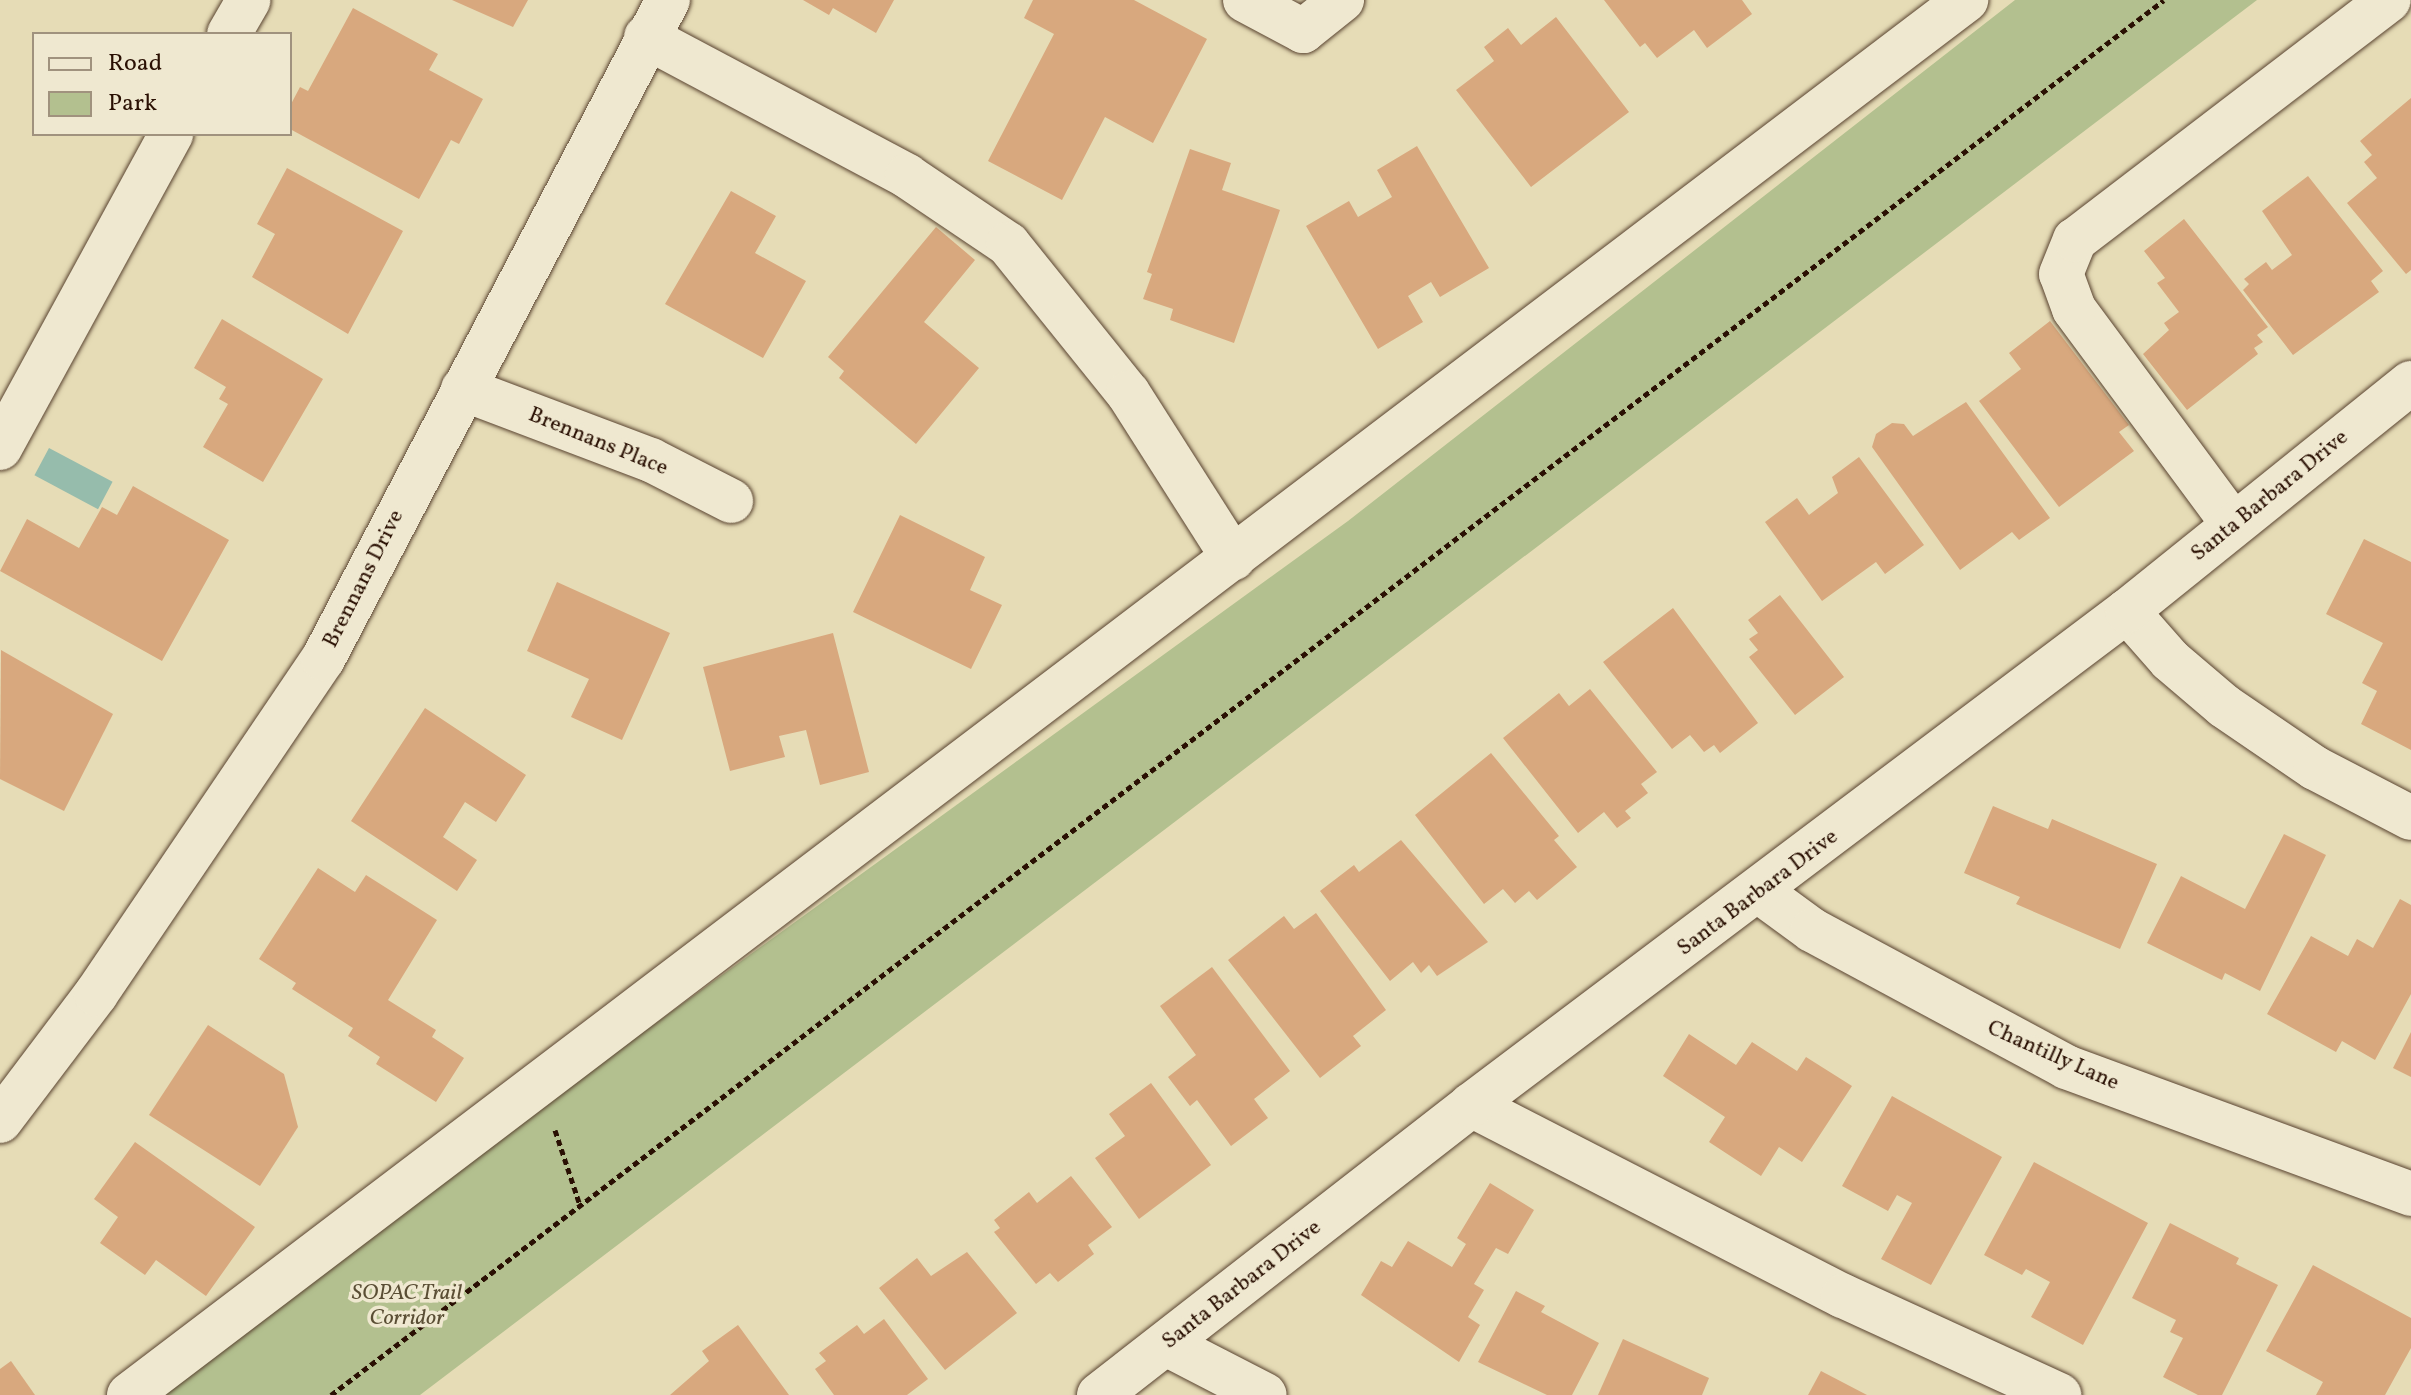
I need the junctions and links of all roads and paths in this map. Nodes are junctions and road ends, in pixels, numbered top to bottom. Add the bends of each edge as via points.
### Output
1 (249, 0) edge
2 (668, 0) edge
3 (1245, 0) edge
4 (1342, 0) edge
5 (1966, 0) edge
6 (2164, 0) edge
7 (2389, 0) edge
8 (230, 32) edge
9 (646, 37) junction
10 (170, 136) edge
11 (2411, 383) edge
12 (463, 389) junction
13 (0, 448) edge
14 (731, 501) dead end
15 (2233, 524) junction
16 (1233, 558) junction
17 (2127, 611) junction
18 (2411, 818) edge
19 (1760, 892) junction
20 (540, 1087) junction
21 (1471, 1105) junction
22 (0, 1121) edge
23 (2411, 1194) edge
24 (580, 1205) junction
25 (1166, 1344) junction
26 (129, 1395) edge
27 (331, 1395) edge
28 (1099, 1395) edge
29 (1265, 1395) edge
30 (2059, 1395) edge

1 - 8 street
2 - 9 street, Brennans Drive
3 - 4 street via 1303,31
5 - 16 street
6 - 24 path
7 - 15 street via 2075,240 2061,274 2074,309
9 - 12 street, Brennans Drive
9 - 16 street via 907,176 1008,244 1128,393
10 - 13 street
11 - 15 street, Santa Barbara Drive
12 - 14 street, Brennans Place via 651,460
12 - 22 street, Brennans Drive via 323,659 96,994
15 - 17 street, Santa Barbara Drive
16 - 20 street
17 - 18 street via 2170,660 2224,706 2315,768
17 - 19 street, Santa Barbara Drive
19 - 21 street, Santa Barbara Drive
19 - 23 street, Chantilly Lane via 1812,930 2066,1067
20 - 24 path
20 - 26 street
21 - 25 street, Santa Barbara Drive
21 - 30 street via 1843,1296
24 - 27 path
25 - 28 street, Santa Barbara Drive
25 - 29 street

